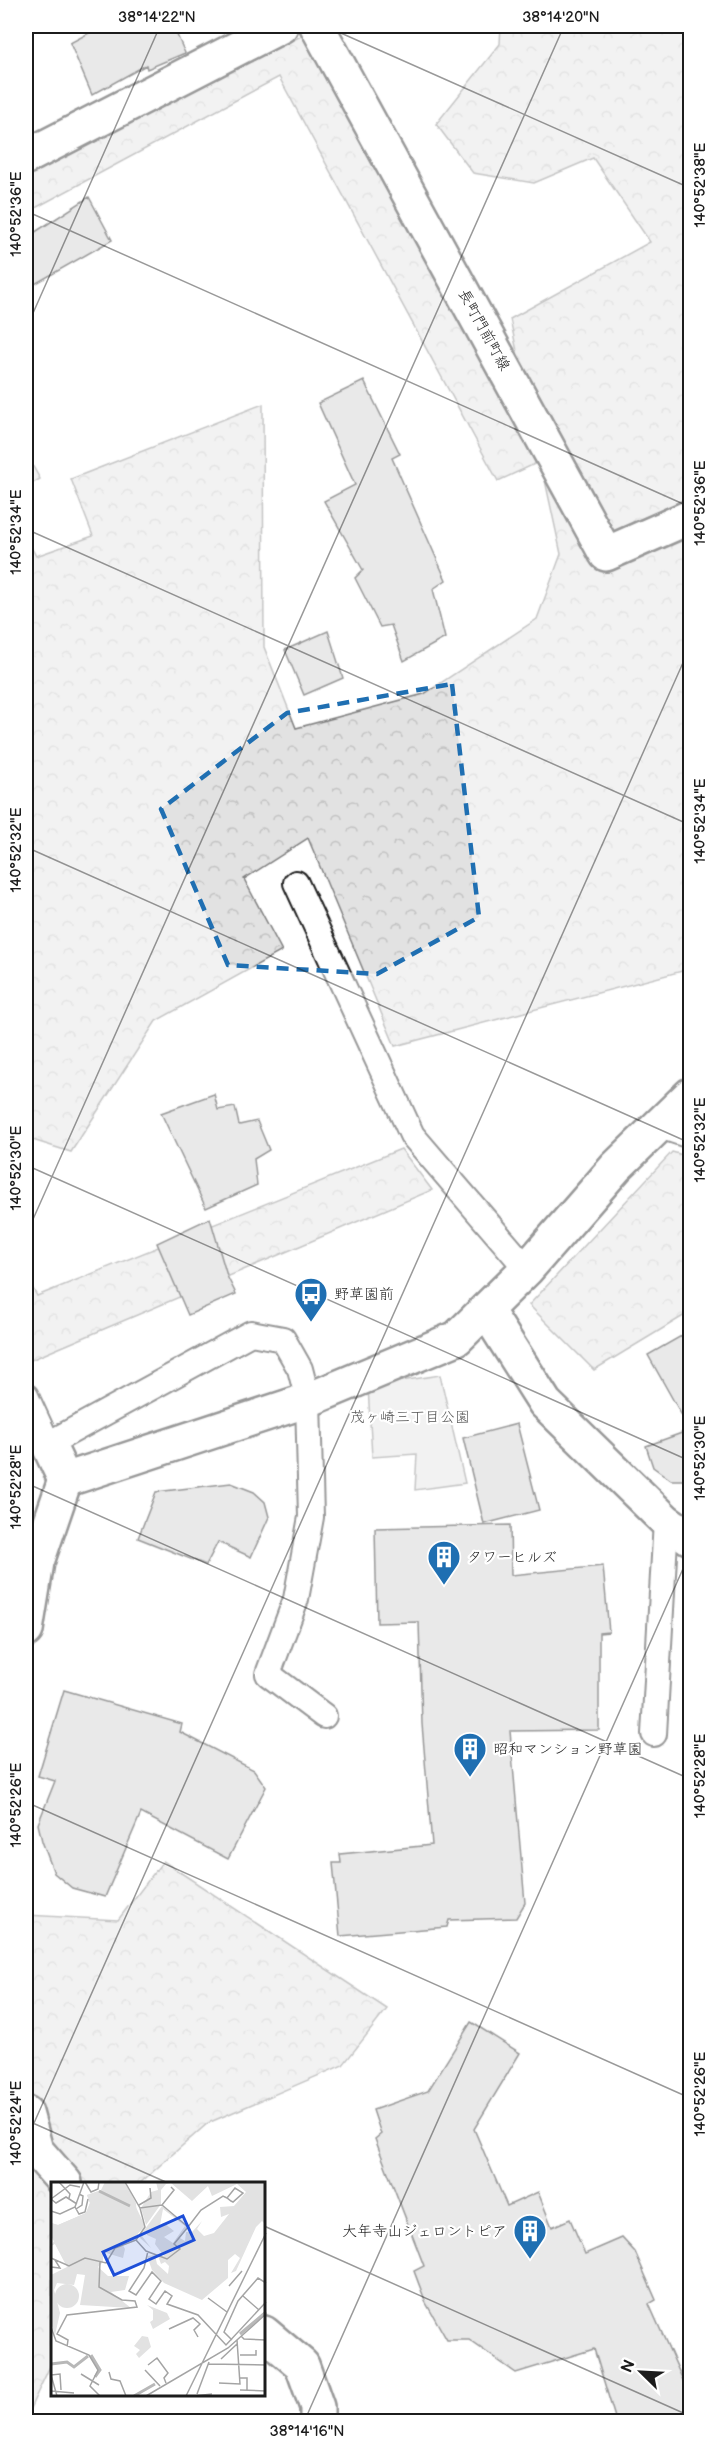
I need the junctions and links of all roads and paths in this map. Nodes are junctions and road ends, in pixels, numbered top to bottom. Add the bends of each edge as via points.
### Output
1 (281, 26) edge
2 (318, 26) edge
3 (26, 157) edge
4 (690, 517) edge
5 (296, 883) dead end
6 (690, 1095) edge
7 (657, 1125) junction
8 (690, 1136) edge
9 (527, 1269) junction
10 (486, 1310) junction
11 (26, 1396) edge
12 (308, 1400) junction
13 (48, 1444) junction
14 (65, 1480) junction
15 (678, 1529) edge
16 (26, 1630) edge
17 (324, 1716) dead end
18 (654, 1734) dead end
19 (26, 2113) edge
20 (64, 2182) edge
21 (266, 2335) edge
22 (317, 2421) edge

1 - 3 street
2 - 4 street, 長町門前町線 via 606,554
5 - 9 lane via 412,1135
6 - 7 street
7 - 8 lane
7 - 9 street
9 - 10 street
10 - 12 street via 457,1338
10 - 15 street via 545,1403
11 - 13 lane
12 - 13 lane via 300,1369 283,1339 251,1333
12 - 14 street
12 - 17 lane via 311,1517 296,1599 268,1674
13 - 14 street
14 - 16 street via 38,1562
15 - 18 lane
19 - 20 street via 36,2150
21 - 22 street via 302,2365 317,2407

